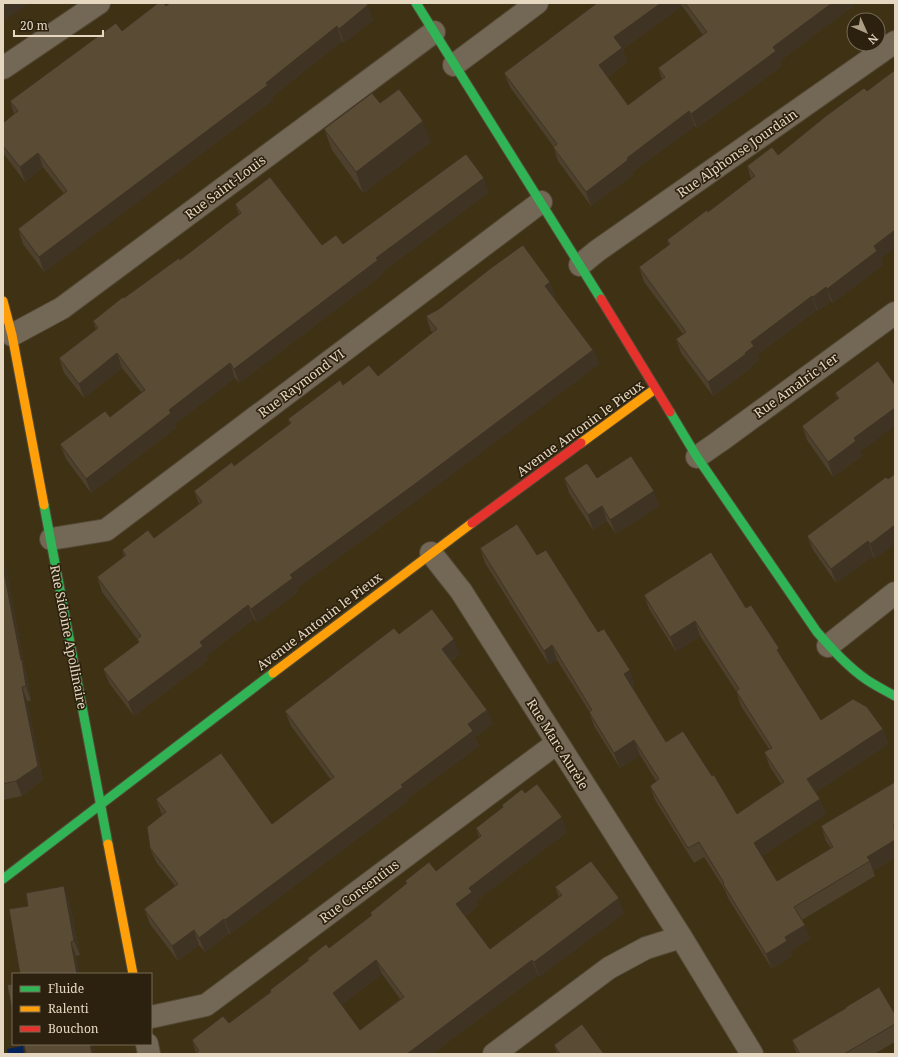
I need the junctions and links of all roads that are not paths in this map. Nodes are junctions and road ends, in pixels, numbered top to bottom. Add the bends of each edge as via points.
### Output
1 (99, 3) edge
2 (416, 3) edge
3 (537, 3) edge
4 (434, 32) junction
5 (895, 42) edge
6 (454, 65) junction
7 (3, 68) edge
8 (542, 202) junction
9 (580, 265) junction
10 (3, 301) edge
11 (895, 313) edge
12 (12, 335) junction
13 (655, 388) junction
14 (697, 457) junction
15 (51, 539) junction
16 (431, 553) junction
17 (895, 594) edge
18 (828, 646) junction
19 (895, 696) edge
20 (557, 743) junction
21 (100, 804) junction
22 (3, 879) edge
23 (681, 937) junction
24 (133, 973) edge
25 (152, 1017) edge
26 (494, 1054) edge
27 (752, 1054) edge

1 - 7 street
2 - 4 street, Avenue Antonin le Pieux
3 - 6 street
4 - 6 street, Avenue Antonin le Pieux
4 - 12 street, Rue Saint-Louis via 62,308
5 - 9 street, Rue Alphonse Jourdain
6 - 8 street, Avenue Antonin le Pieux
8 - 9 street, Avenue Antonin le Pieux
8 - 15 street, Rue Raymond VI via 106,530
9 - 13 street, Avenue Antonin le Pieux
10 - 12 street, Rue Sidoine Apollinaire
11 - 14 street, Rue Amalric 1er
12 - 15 street, Rue Sidoine Apollinaire
13 - 14 street, Avenue Antonin le Pieux
13 - 16 street, Avenue Antonin le Pieux
14 - 18 street, Avenue Antonin le Pieux
15 - 21 street, Rue Sidoine Apollinaire
16 - 20 street, Rue Marc Aurèle via 461,591
16 - 21 street, Avenue Antonin le Pieux
17 - 18 street
18 - 19 street, Avenue Antonin le Pieux via 867,680
20 - 23 street, Rue Marc Aurèle
20 - 25 street, Rue Consentius via 206,1005
21 - 22 street, Avenue Antonin le Pieux
21 - 24 street, Rue Sidoine Apollinaire
23 - 26 street via 646,948 609,968
23 - 27 street

